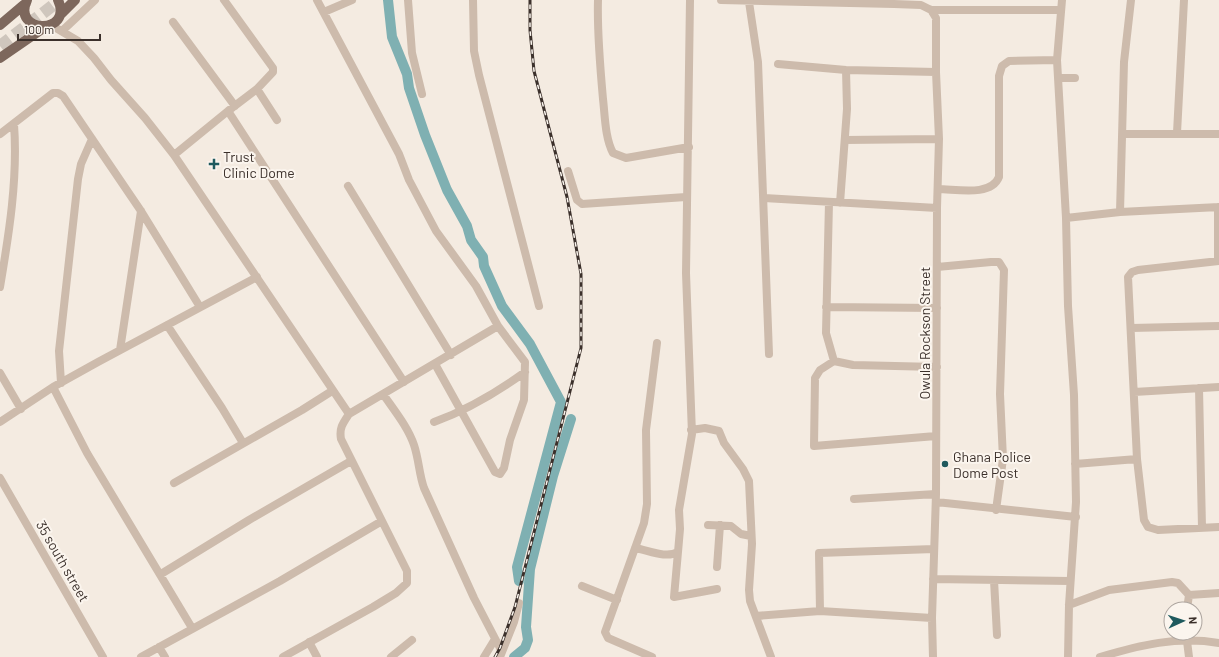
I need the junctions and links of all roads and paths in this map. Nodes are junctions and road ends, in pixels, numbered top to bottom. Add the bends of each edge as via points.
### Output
1 (58, 0) edge
2 (75, 0) edge
3 (95, 0) edge
4 (224, 0) edge
5 (317, 0) edge
6 (352, 0) edge
7 (408, 0) edge
8 (473, 0) edge
9 (598, 0) edge
10 (690, 0) edge
11 (721, 0) edge
12 (1062, 0) edge
13 (1131, 0) edge
14 (1184, 0) edge
15 (27, 2) edge
16 (749, 2) junction
17 (892, 2) edge
18 (931, 10) junction
19 (1061, 10) junction
20 (324, 12) junction
21 (60, 16) junction
22 (173, 22) dead end
23 (0, 25) edge
24 (48, 26) junction
25 (64, 31) junction
26 (0, 58) edge
27 (1057, 60) junction
28 (778, 64) dead end
29 (846, 70) junction
30 (936, 72) junction
31 (1058, 78) junction
32 (1075, 78) dead end
33 (257, 90) junction
34 (422, 94) dead end
35 (231, 108) junction
36 (276, 120) dead end
37 (14, 124) junction
38 (1177, 133) junction
39 (0, 134) edge
40 (1123, 134) junction
41 (1219, 134) edge
42 (92, 139) junction
43 (939, 139) junction
44 (845, 140) junction
45 (689, 147) junction
46 (174, 154) junction
47 (568, 171) dead end
48 (348, 186) dead end
49 (938, 189) junction
50 (686, 197) junction
51 (764, 198) junction
52 (829, 202) junction
53 (840, 203) junction
54 (1218, 207) edge
55 (937, 208) junction
56 (140, 211) junction
57 (1120, 212) junction
58 (1066, 218) junction
59 (1219, 261) edge
60 (937, 267) junction
61 (257, 277) junction
62 (0, 287) edge
63 (539, 306) dead end
64 (200, 307) junction
65 (826, 307) junction
66 (937, 308) junction
67 (167, 325) junction
68 (498, 326) junction
69 (1219, 326) edge
70 (1131, 328) junction
71 (658, 343) dead end
72 (120, 350) junction
73 (769, 354) dead end
74 (451, 355) junction
75 (834, 361) junction
76 (435, 364) junction
77 (937, 367) junction
78 (525, 372) junction
79 (0, 373) edge
80 (404, 382) junction
81 (61, 383) junction
82 (1219, 387) edge
83 (53, 388) junction
84 (1199, 388) junction
85 (332, 391) junction
86 (1134, 392) junction
87 (383, 394) junction
88 (21, 409) junction
89 (462, 412) junction
90 (349, 414) junction
91 (0, 422) edge
92 (434, 422) dead end
93 (691, 430) junction
94 (936, 436) junction
95 (243, 443) junction
96 (1137, 459) junction
97 (351, 461) junction
98 (1075, 464) junction
99 (0, 478) edge
100 (174, 483) dead end
101 (936, 498) junction
102 (854, 499) dead end
103 (996, 510) junction
104 (1076, 517) junction
105 (382, 521) junction
106 (708, 525) dead end
107 (720, 526) junction
108 (1202, 528) junction
109 (1219, 528) edge
110 (751, 536) junction
111 (635, 548) junction
112 (934, 549) junction
113 (678, 552) junction
114 (717, 567) dead end
115 (161, 574) junction
116 (934, 579) junction
117 (994, 580) junction
118 (1070, 582) junction
119 (582, 586) dead end
120 (717, 589) dead end
121 (1219, 593) edge
122 (1189, 595) junction
123 (617, 600) junction
124 (1188, 601) edge
125 (519, 603) dead end
126 (1069, 605) junction
127 (820, 611) junction
128 (756, 616) junction
129 (932, 618) junction
130 (192, 628) junction
131 (997, 635) dead end
132 (495, 639) junction
133 (412, 640) dead end
134 (1203, 640) edge
135 (1165, 641) edge
136 (1187, 641) edge
137 (309, 642) junction
138 (1219, 643) edge
139 (159, 647) junction
140 (500, 654) edge
141 (103, 657) edge
142 (141, 657) edge
143 (165, 657) edge
144 (283, 657) edge
145 (317, 657) edge
146 (391, 657) edge
147 (484, 657) edge
148 (652, 657) edge
149 (771, 657) edge
150 (933, 657) edge
151 (1068, 657) edge
152 (1100, 657) edge
153 (1189, 657) edge

1 - 21 main road
2 - 21 main road
3 - 25 street
4 - 33 street via 273,68 272,74
5 - 20 street
6 - 20 street
7 - 34 street via 412,53
8 - 63 street via 474,51 479,75
9 - 45 street via 597,31 610,147 614,153 626,158
10 - 45 street
11 - 16 street
12 - 19 street
13 - 40 street via 1124,62
14 - 38 street
15 - 23 main road
15 - 24 main road via 25,12 31,22 36,26
16 - 17 street
16 - 51 street via 758,62
17 - 18 street via 921,5
18 - 19 street
18 - 30 street, Owula Rockson Street via 936,18
19 - 27 street
20 - 68 street via 399,154 409,180 436,231 476,286
21 - 24 main road
21 - 25 street
22 - 35 street
24 - 25 street
24 - 26 main road
25 - 46 street via 94,58
27 - 31 street
27 - 49 street via 1009,61 1002,66 999,76 997,182 986,189
28 - 29 street
29 - 30 street
29 - 44 street
30 - 43 street, Owula Rockson Street
31 - 32 street
31 - 58 street
33 - 35 street
33 - 36 street
35 - 46 street
35 - 80 street
37 - 39 street
37 - 42 street via 53,93 58,93 63,96
37 - 62 street via 10,225
38 - 40 street
38 - 41 street
40 - 57 street
42 - 56 street
42 - 81 street via 81,164 78,179 59,351
43 - 44 street
43 - 49 street, Owula Rockson Street
44 - 53 street
45 - 50 street
46 - 61 street
47 - 50 street via 577,200 582,204
48 - 74 street
49 - 55 street, Owula Rockson Street
50 - 93 street
51 - 52 street
51 - 73 street
52 - 53 street
52 - 65 street
53 - 55 street
54 - 57 street
54 - 59 street
55 - 60 street, Owula Rockson Street
56 - 64 street
56 - 72 street
57 - 58 street
58 - 98 street
59 - 70 street via 1132,272 1128,277
60 - 66 street, Owula Rockson Street
60 - 103 street via 999,262 1004,270 1000,394 1003,459
61 - 64 street
61 - 85 street
64 - 67 street
65 - 66 street
65 - 75 street via 826,333
66 - 77 street, Owula Rockson Street
67 - 72 street
67 - 95 street
68 - 74 street
68 - 78 street via 525,362
69 - 70 street
70 - 86 street
71 - 111 street via 646,430 647,504 644,523
72 - 81 street
74 - 76 street
75 - 77 street via 853,365
75 - 94 street via 820,370 815,378 814,446
76 - 80 street
76 - 89 street
77 - 94 street, Owula Rockson Street
78 - 89 street via 502,389
78 - 89 street via 524,400 500,474 495,472
79 - 88 street
80 - 87 street
81 - 83 street
82 - 84 street
83 - 88 street
83 - 115 street via 87,453
84 - 86 street
84 - 108 street
85 - 90 street
85 - 95 street
86 - 96 street
87 - 90 street
87 - 132 street via 410,435 424,488
88 - 91 street
89 - 92 street
90 - 97 street via 340,431
93 - 110 street via 705,428 719,431 724,443 743,469 749,481
93 - 113 street via 680,510
94 - 101 street, Owula Rockson Street
95 - 100 street
96 - 98 street
96 - 108 street via 1144,520 1148,528
97 - 105 street
97 - 115 street
98 - 104 street
99 - 141 street, 35 south street
101 - 102 street
101 - 103 street
101 - 112 street, Owula Rockson Street
103 - 104 street
104 - 118 street
105 - 130 street
105 - 137 street via 408,571 407,583 396,593
106 - 107 street
107 - 110 street via 731,526 741,534
107 - 114 street
108 - 109 street
110 - 128 street via 749,590
111 - 113 street via 665,554
111 - 123 street
112 - 116 street, Owula Rockson Street
112 - 127 street via 819,553
113 - 120 street via 674,597
115 - 130 street
116 - 117 street
116 - 129 street, Owula Rockson Street
117 - 118 street
117 - 131 street
118 - 126 street
119 - 123 street
121 - 122 street
122 - 124 street
122 - 126 street via 1181,586 1172,582 1109,590
123 - 148 street via 605,635 625,647
125 - 140 street
126 - 151 street
127 - 128 street
127 - 129 street
128 - 149 street
129 - 150 street, Owula Rockson Street
130 - 139 street
132 - 140 street
132 - 147 street
133 - 146 street
134 - 138 street
135 - 152 street
136 - 153 street
137 - 144 street
137 - 145 street
139 - 142 street
139 - 143 street

